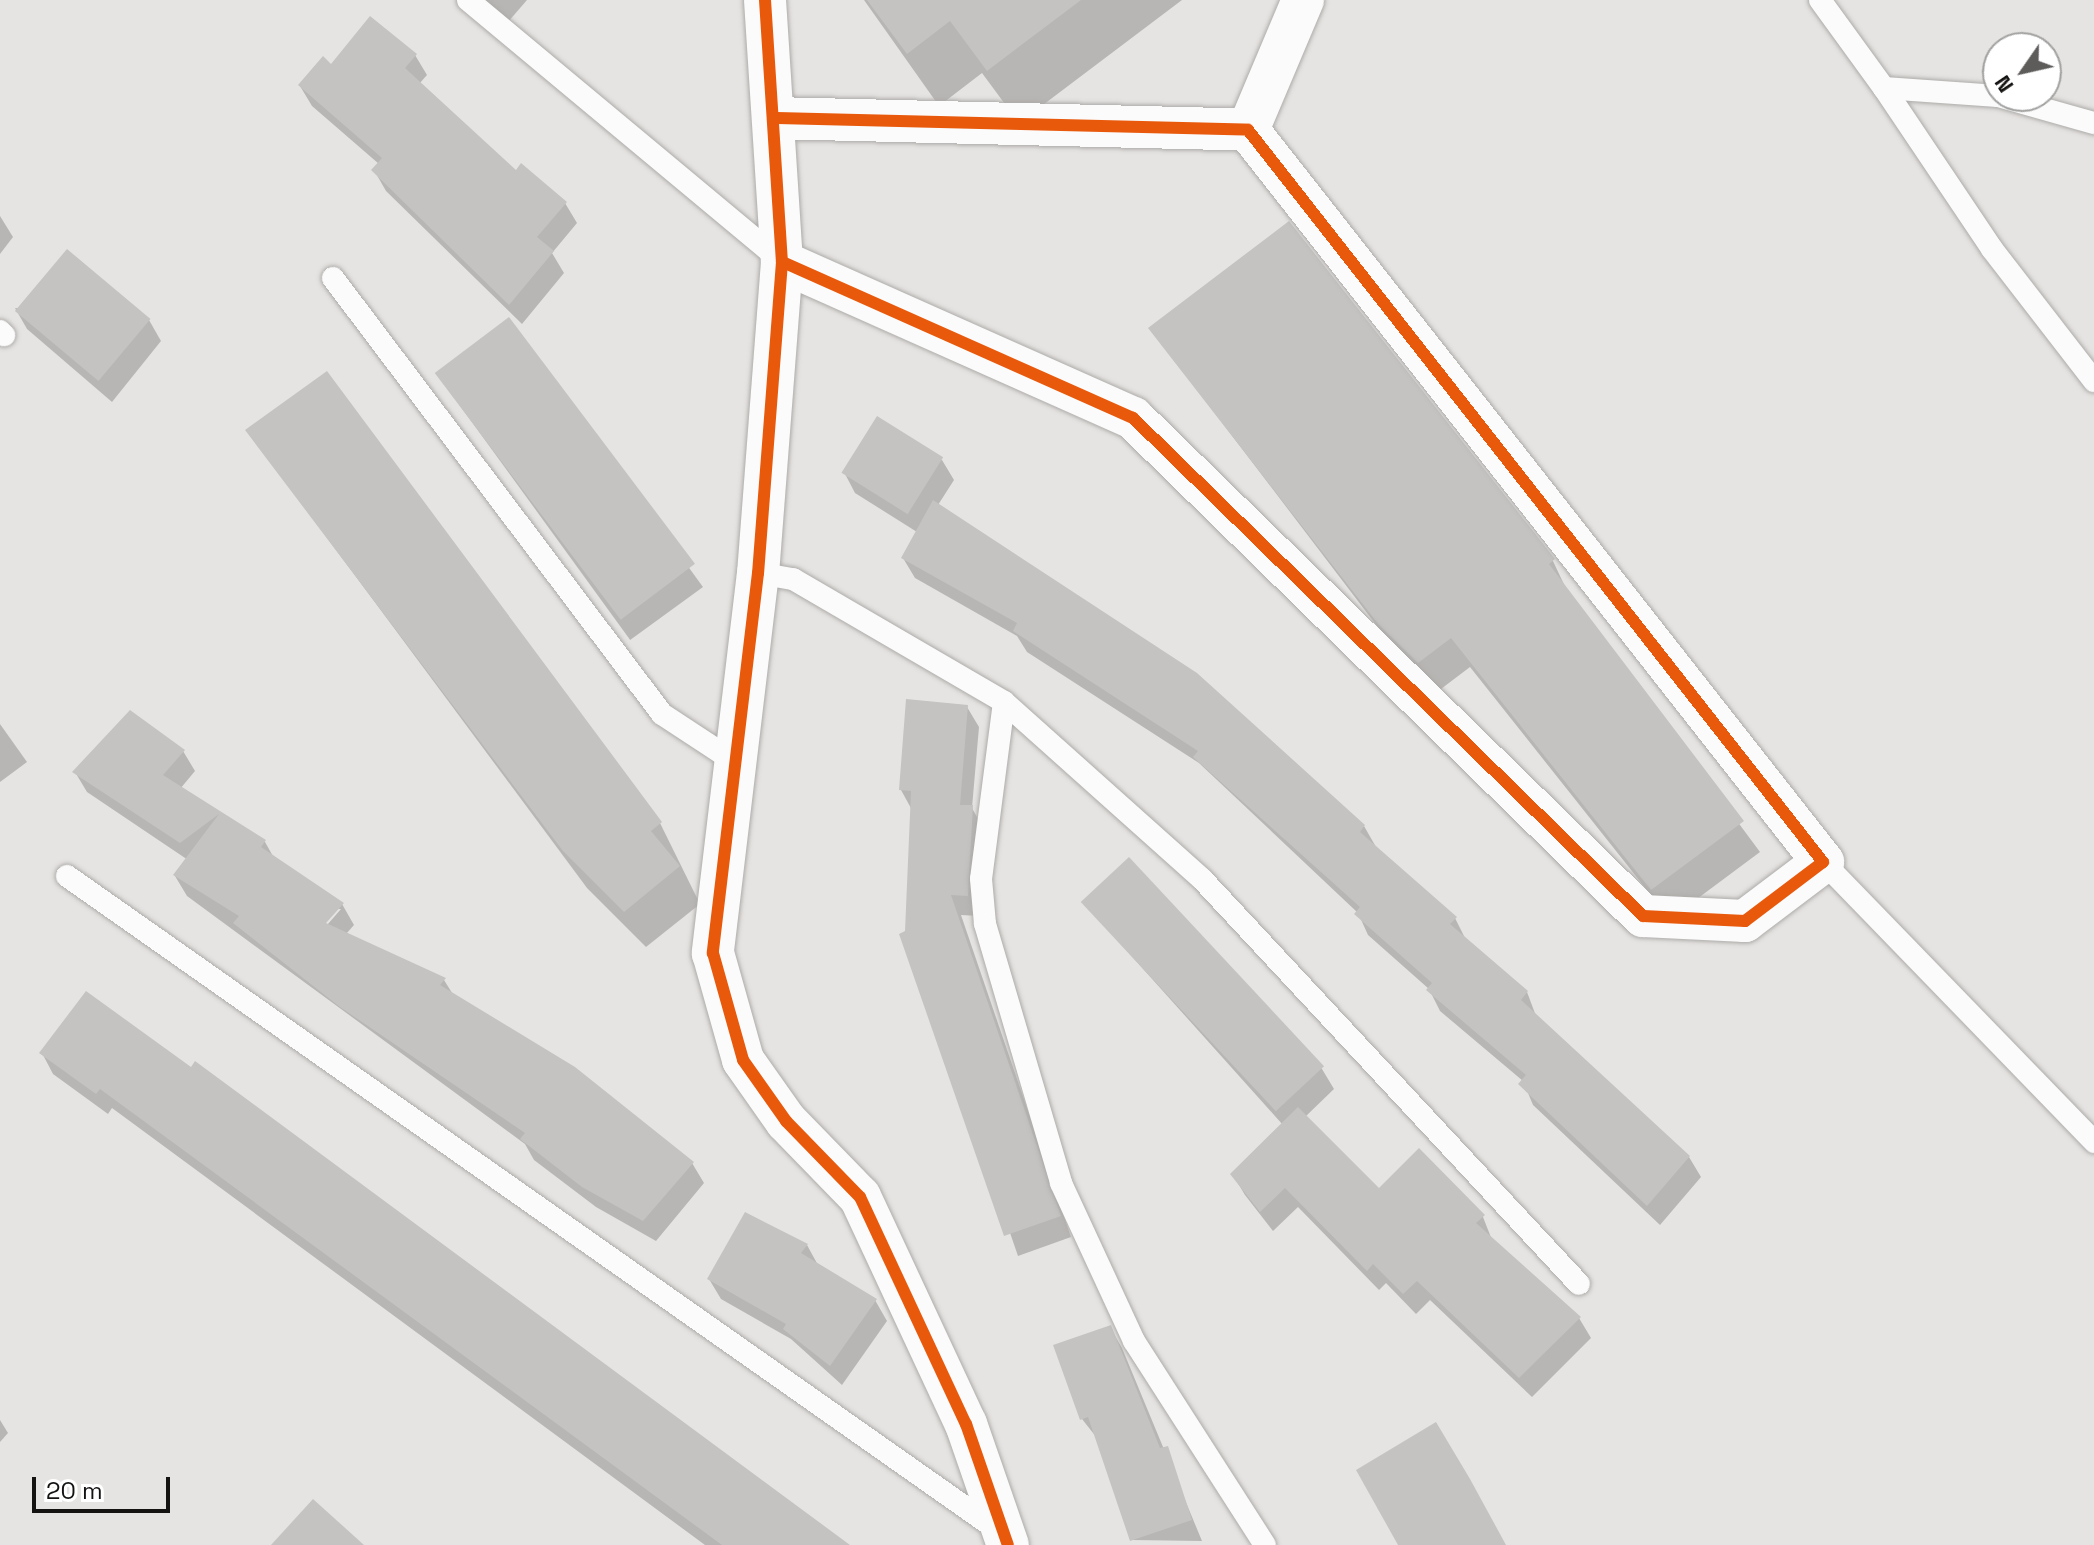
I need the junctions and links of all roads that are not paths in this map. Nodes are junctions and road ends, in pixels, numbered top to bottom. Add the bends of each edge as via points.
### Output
1 (468, 0) edge
2 (765, 0) edge
3 (1303, 0) edge
4 (1820, 0) edge
5 (1884, 88) junction
6 (1982, 95) edge
7 (2055, 112) edge
8 (773, 118) junction
9 (2094, 123) edge
10 (1248, 130) junction
11 (782, 262) junction
12 (333, 278) dead end
13 (2094, 381) edge
14 (758, 573) junction
15 (1004, 702) junction
16 (738, 764) junction
17 (1823, 862) junction
18 (67, 876) dead end
19 (2094, 1142) edge
20 (1579, 1284) dead end
21 (1005, 1539) edge
22 (1265, 1545) edge

1 - 11 lane
2 - 8 street
3 - 10 street
4 - 5 lane
5 - 6 lane
5 - 13 lane via 1992,249
7 - 9 lane
8 - 10 street
8 - 11 street
10 - 17 street
11 - 14 street
11 - 17 street via 1133,418 1643,916 1745,921
12 - 16 lane via 662,714
14 - 15 lane via 793,579
14 - 16 street
15 - 20 lane via 1202,879
15 - 22 lane via 981,879 985,924 1061,1183 1134,1341
16 - 21 street via 713,953 722,1007 760,1085 860,1197 966,1424
17 - 19 lane
18 - 21 lane

